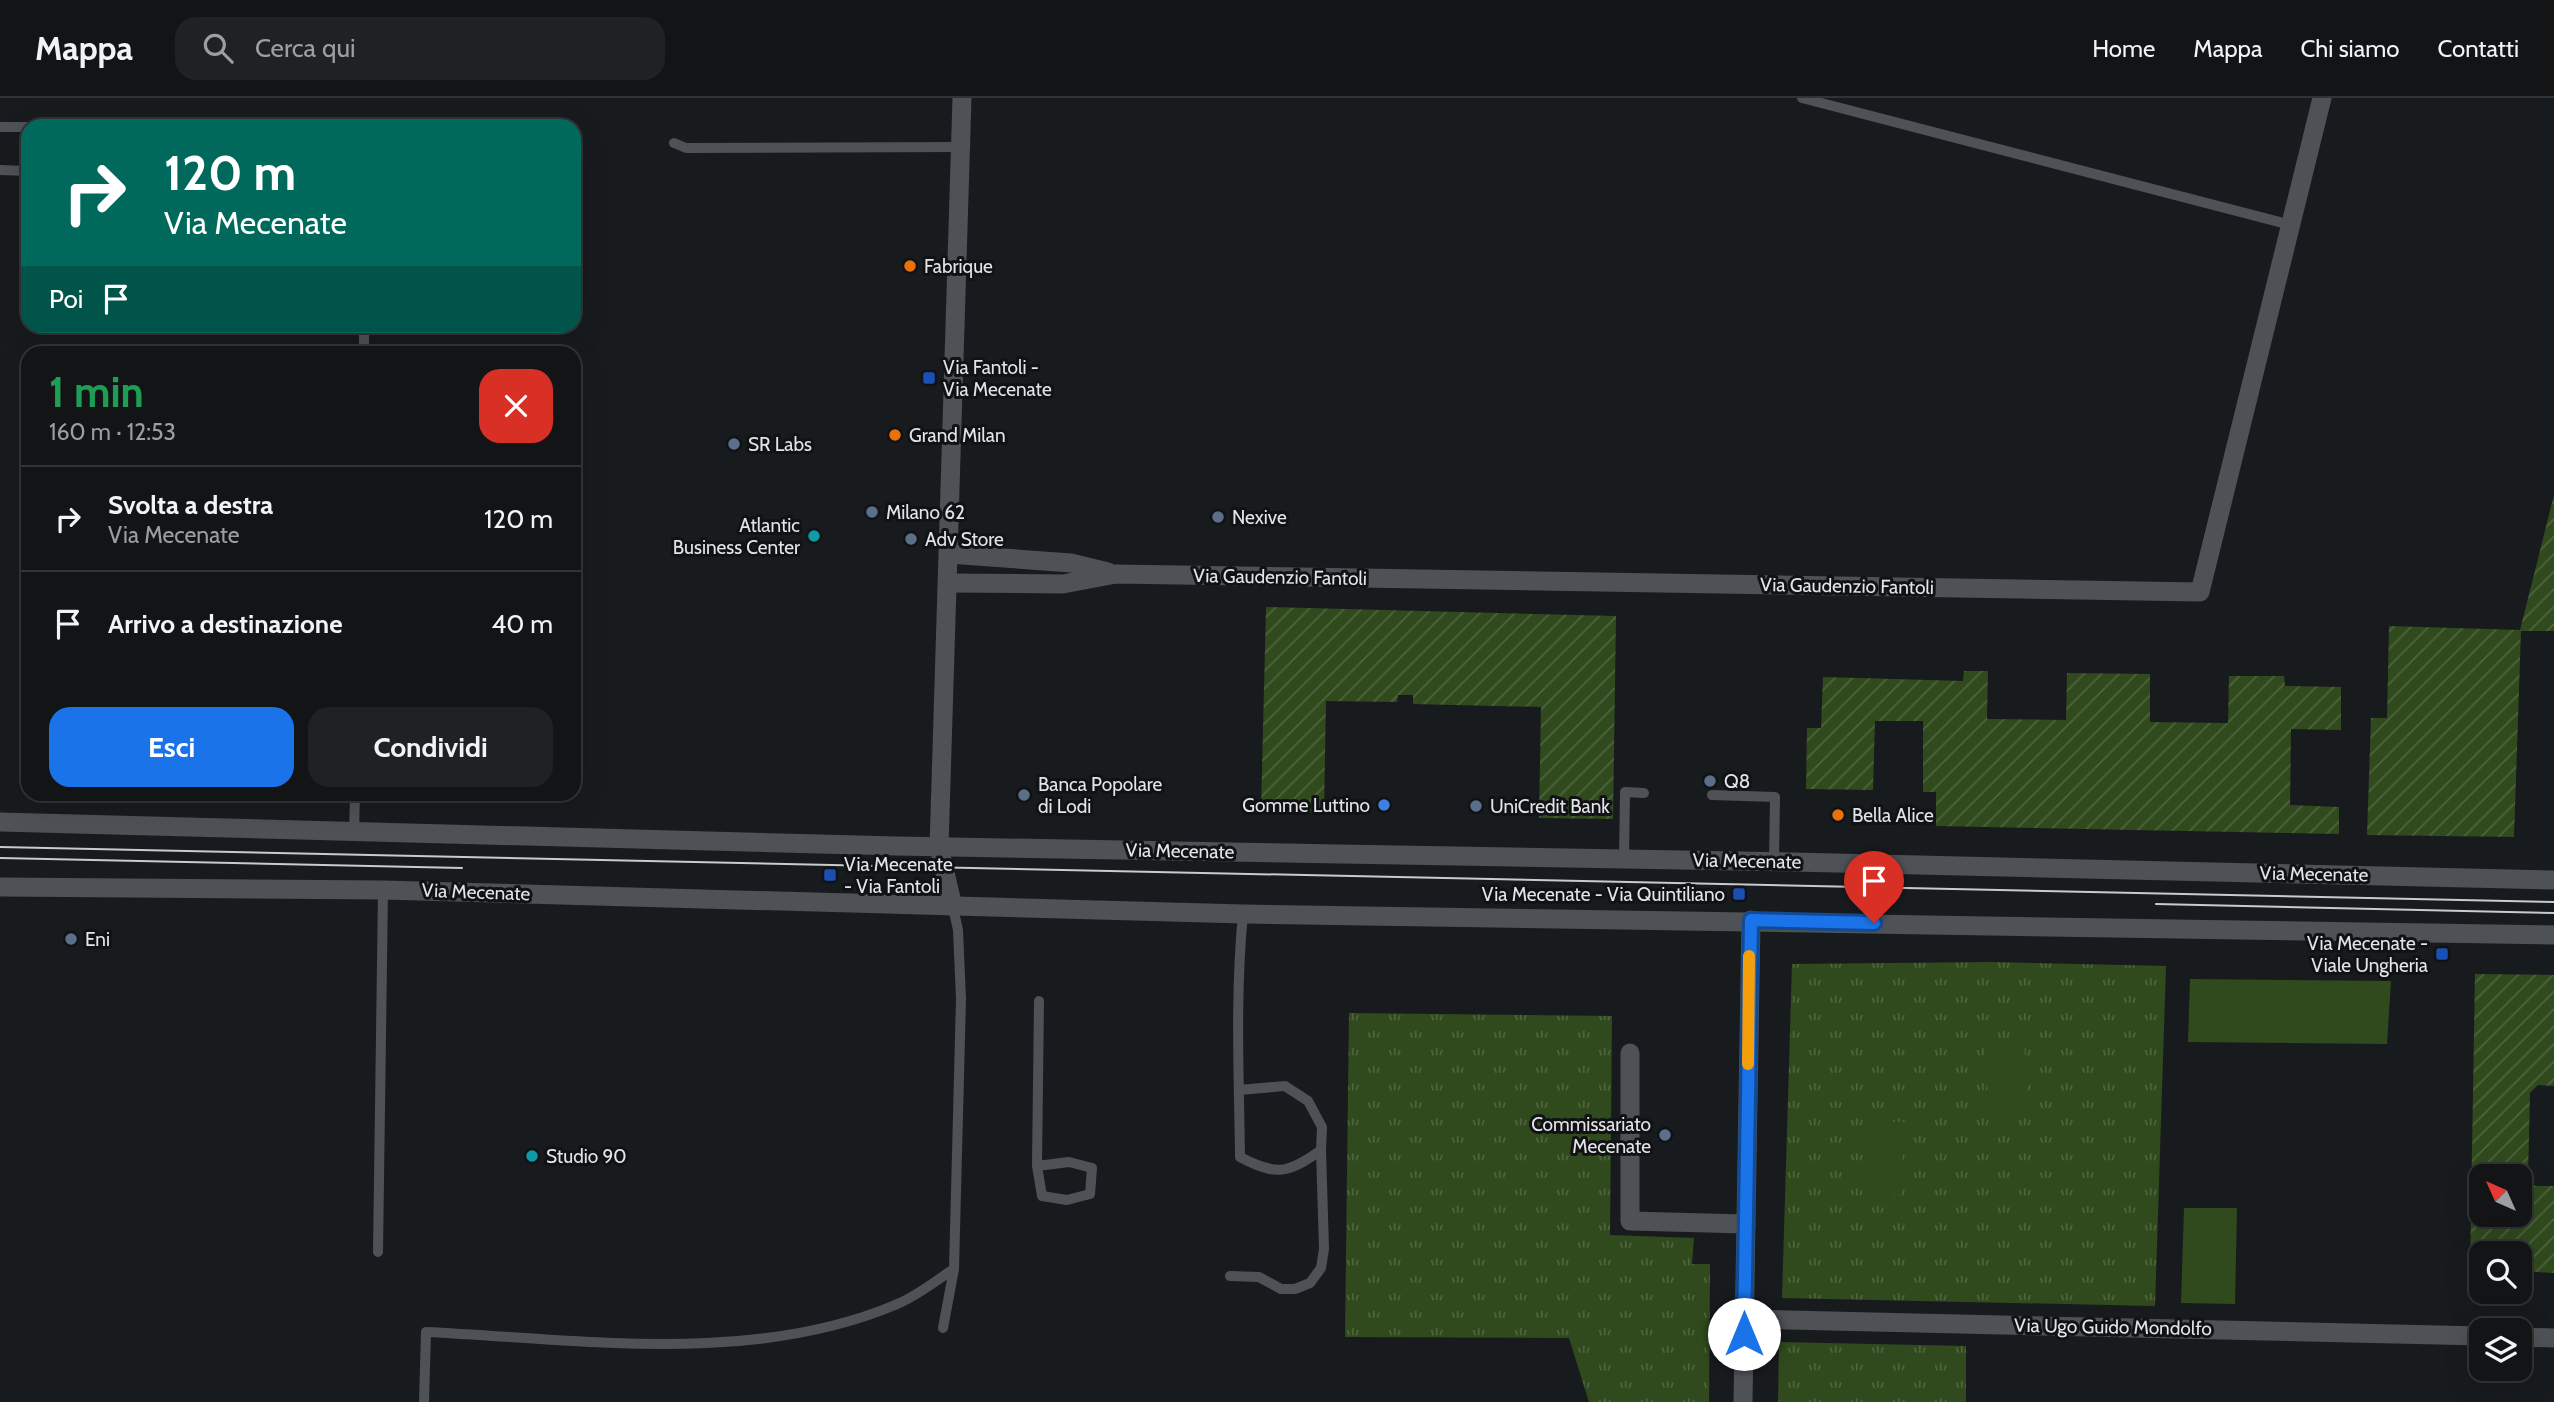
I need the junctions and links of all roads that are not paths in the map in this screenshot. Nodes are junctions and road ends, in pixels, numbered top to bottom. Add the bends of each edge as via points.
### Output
1 (961, 98) edge
2 (1802, 98) edge
3 (2322, 98) edge
4 (0, 127) edge
5 (21, 127) edge
6 (674, 146) dead end
7 (960, 147) junction
8 (0, 170) edge
9 (21, 171) edge
10 (2291, 225) junction
11 (949, 554) junction
12 (1116, 574) junction
13 (948, 583) junction
14 (1644, 793) dead end
15 (1712, 795) dead end
16 (355, 801) edge
17 (0, 822) edge
18 (354, 834) junction
19 (939, 847) junction
20 (1624, 859) junction
21 (1774, 861) junction
22 (2554, 880) edge
23 (0, 887) edge
24 (383, 890) junction
25 (953, 907) junction
26 (1243, 914) junction
27 (1751, 920) junction
28 (2554, 935) edge
29 (1039, 1000) dead end
30 (1630, 1053) dead end
31 (1239, 1090) junction
32 (1321, 1150) junction
33 (1037, 1166) junction
34 (1746, 1224) junction
35 (378, 1252) dead end
36 (954, 1269) junction
37 (1230, 1276) dead end
38 (1744, 1319) junction
39 (943, 1328) dead end
40 (2469, 1336) edge
41 (2532, 1337) edge
42 (2554, 1338) edge
43 (424, 1402) edge
44 (1743, 1402) edge

1 - 7 main road
2 - 10 lane
3 - 10 main road, Via Gaudenzio Fantoli
4 - 5 lane
6 - 7 lane
7 - 11 main road
8 - 9 lane
10 - 12 main road, Via Gaudenzio Fantoli via 2200,592
11 - 12 main road, Via Gaudenzio Fantoli via 1071,563
11 - 13 main road
12 - 13 main road, Via Gaudenzio Fantoli via 1063,584
13 - 19 main road
14 - 20 lane via 1625,792
15 - 21 lane via 1775,797
16 - 18 lane
17 - 18 main road, Via Mecenate
18 - 19 main road, Via Mecenate
19 - 20 main road, Via Mecenate
19 - 25 main road
20 - 21 main road, Via Mecenate
21 - 22 main road, Via Mecenate
23 - 24 main road, Via Mecenate
24 - 25 main road, Via Mecenate
24 - 35 lane
25 - 26 main road, Via Mecenate
25 - 36 lane via 961,999
26 - 27 main road, Via Mecenate
26 - 31 lane
27 - 28 main road, Via Mecenate
27 - 34 main road
29 - 33 lane
30 - 34 main road via 1630,1221
31 - 32 lane via 1285,1086 1308,1101 1322,1127
31 - 32 lane via 1240,1157 1268,1172 1300,1165
32 - 37 lane via 1321,1268 1310,1283 1295,1289 1281,1289 1259,1277
33 - 33 lane via 1042,1196 1068,1200 1090,1195 1092,1168 1069,1163
34 - 38 main road
36 - 39 lane
36 - 43 lane via 897,1305 814,1331 706,1345 426,1332
38 - 40 main road, Via Ugo Guido Mondolfo
38 - 44 main road
41 - 42 main road

